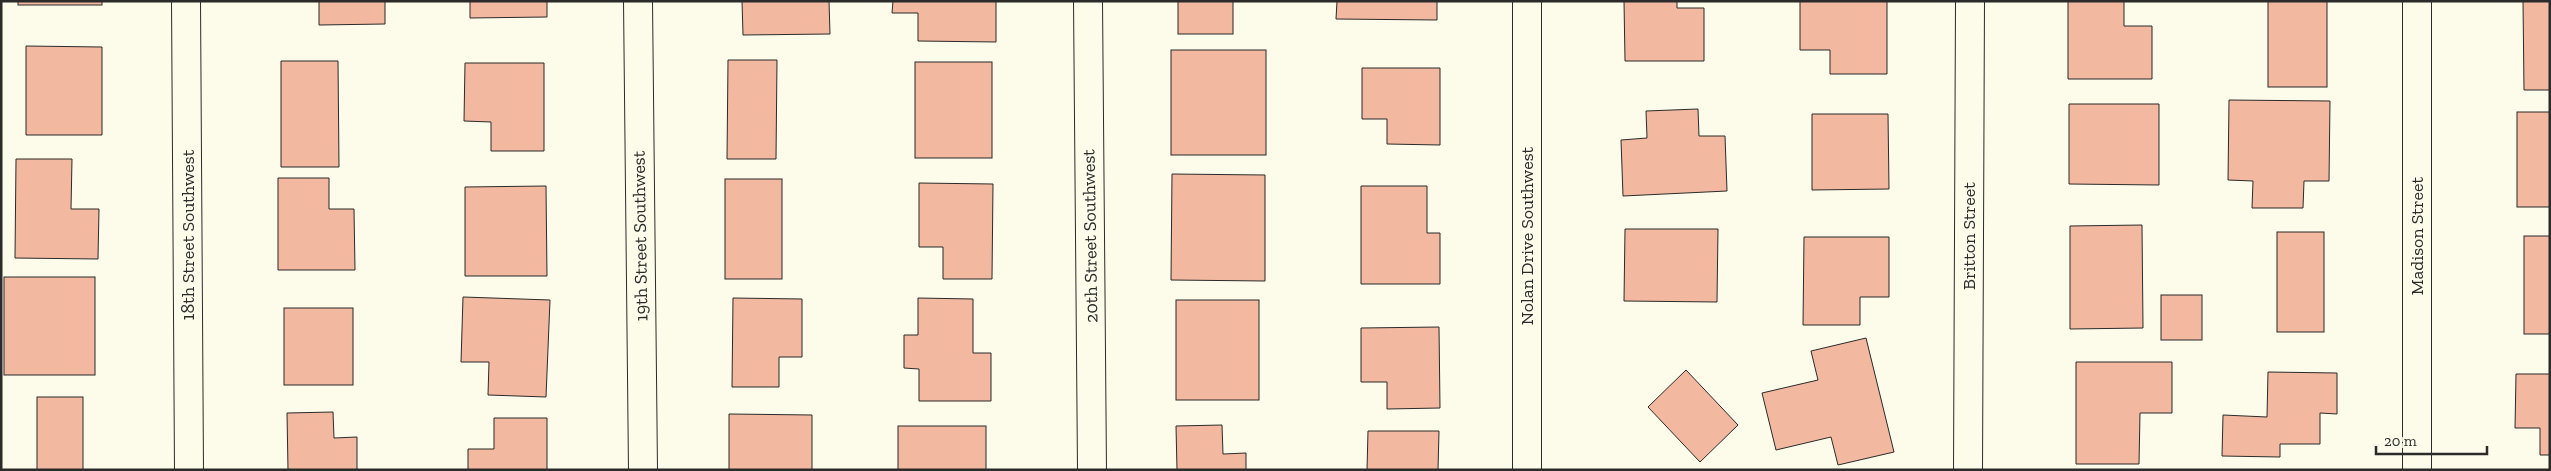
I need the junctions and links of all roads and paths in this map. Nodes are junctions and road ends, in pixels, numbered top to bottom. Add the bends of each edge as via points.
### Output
1 (186, 1) edge
2 (638, 1) edge
3 (1088, 1) edge
4 (1527, 1) edge
5 (1970, 1) edge
6 (2417, 1) edge
7 (189, 470) edge
8 (643, 470) edge
9 (1092, 470) edge
10 (1527, 470) edge
11 (1968, 470) edge
12 (2417, 470) edge

1 - 7 street, 18th Street Southwest
2 - 8 street, 19th Street Southwest
3 - 9 street, 20th Street Southwest
4 - 10 street, Nolan Drive Southwest
5 - 11 street, Britton Street
6 - 12 street, Madison Street

